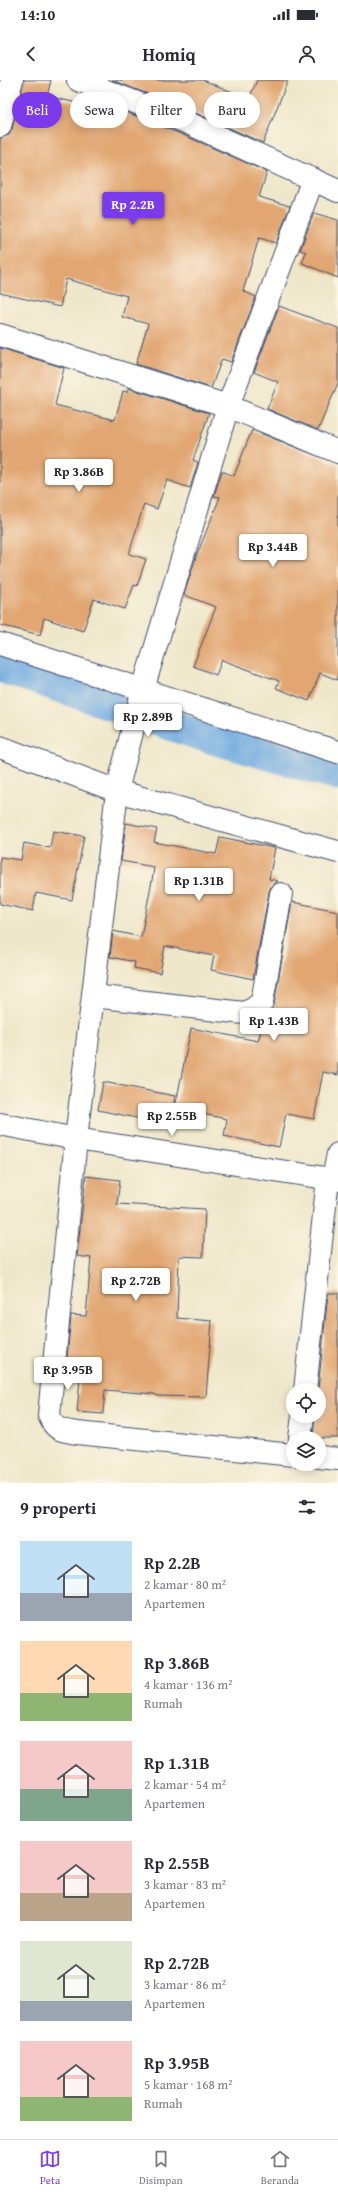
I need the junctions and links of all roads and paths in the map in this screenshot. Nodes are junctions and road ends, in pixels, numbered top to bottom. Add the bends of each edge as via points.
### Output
1 (12, 80) edge
2 (78, 80) edge
3 (0, 126) edge
4 (313, 179) junction
5 (338, 191) edge
6 (0, 335) edge
7 (228, 406) junction
8 (338, 452) edge
9 (0, 644) edge
10 (142, 694) junction
11 (0, 747) edge
12 (338, 752) edge
13 (117, 791) junction
14 (338, 852) edge
15 (281, 894) dead end
16 (93, 996) junction
17 (0, 1124) edge
18 (76, 1139) junction
19 (338, 1154) edge
20 (333, 1179) edge
21 (306, 1383) edge
22 (286, 1454) edge
23 (326, 1458) edge
24 (338, 1459) edge

1 - 3 street
2 - 4 street via 186,122
4 - 5 street
4 - 7 street
6 - 7 street
7 - 8 street
7 - 10 street
9 - 10 street
10 - 12 street
10 - 13 street
11 - 13 street
13 - 14 street
13 - 16 street
15 - 16 street via 262,1002 253,1010 244,1013
16 - 18 street
17 - 18 street
18 - 20 street
18 - 22 street via 49,1415 53,1424 60,1430 77,1433
19 - 20 street
20 - 21 street
23 - 24 street

